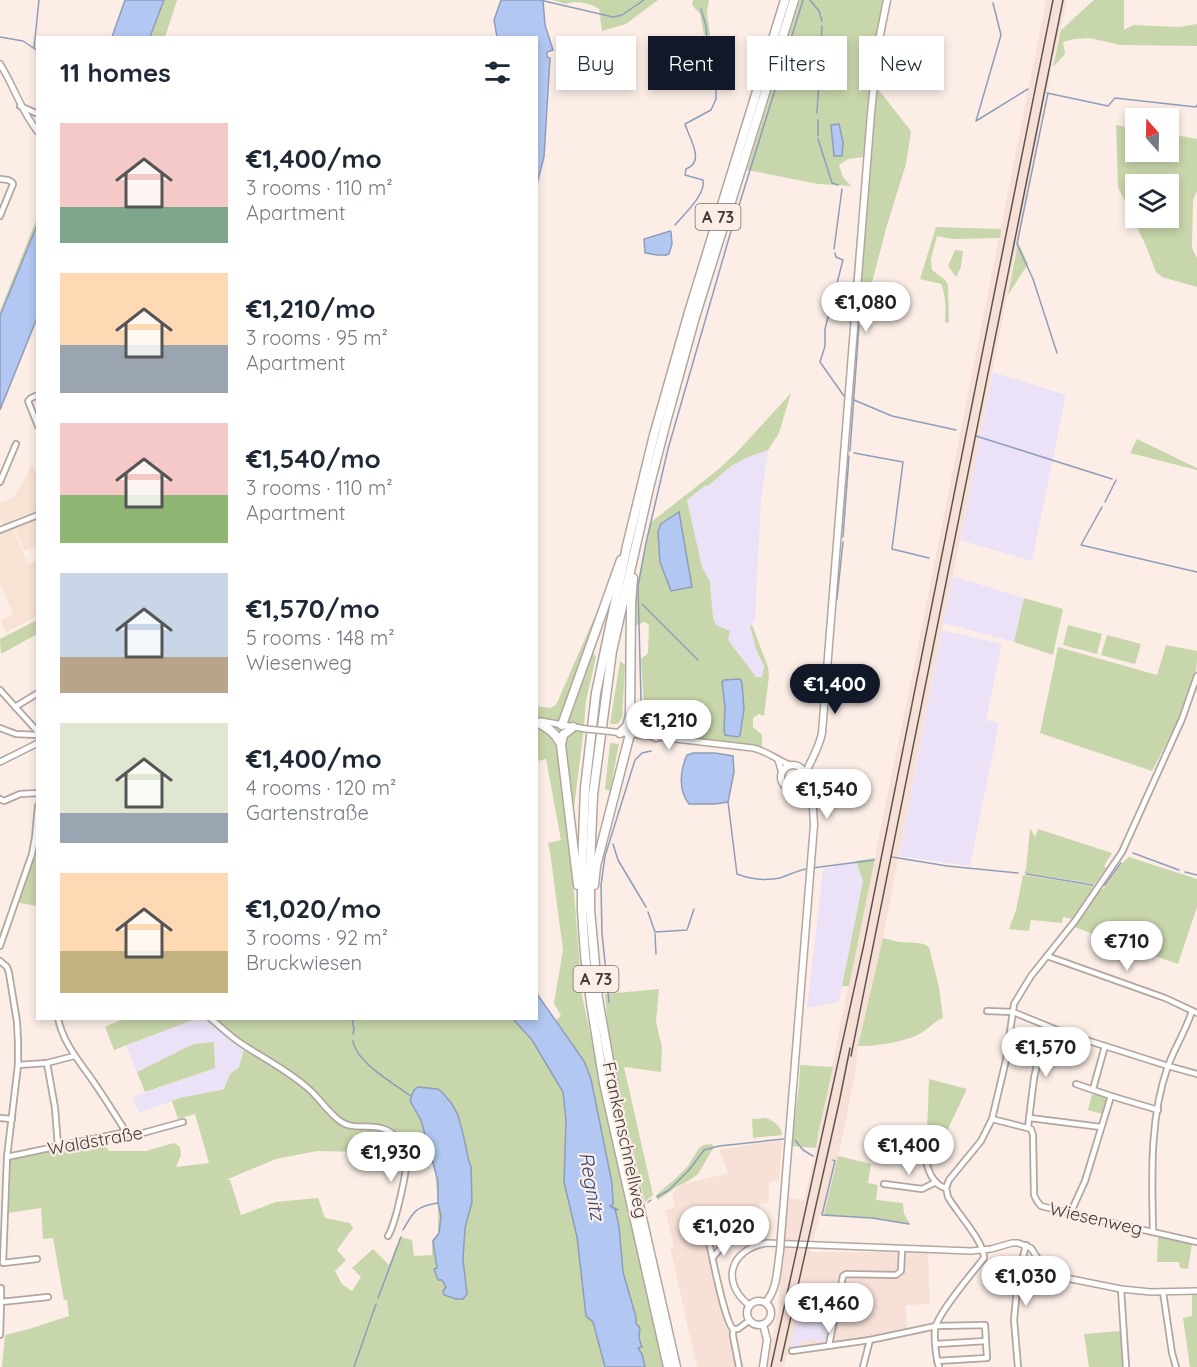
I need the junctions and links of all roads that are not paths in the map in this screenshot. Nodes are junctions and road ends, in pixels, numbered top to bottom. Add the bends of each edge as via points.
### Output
1 (785, 0) edge
2 (794, 0) edge
3 (887, 0) edge
4 (0, 64) edge
5 (20, 106) junction
6 (36, 113) edge
7 (36, 129) edge
8 (0, 179) edge
9 (0, 216) edge
10 (36, 396) edge
11 (36, 421) edge
12 (16, 444) dead end
13 (0, 482) edge
14 (36, 516) edge
15 (0, 522) edge
16 (2, 530) edge
17 (636, 541) junction
18 (627, 546) junction
19 (1197, 676) edge
20 (0, 690) edge
21 (36, 694) edge
22 (15, 707) junction
23 (630, 716) junction
24 (538, 722) edge
25 (538, 723) edge
26 (562, 725) junction
27 (573, 727) junction
28 (0, 728) edge
29 (36, 731) edge
30 (36, 733) edge
31 (625, 734) junction
32 (656, 737) junction
33 (36, 743) edge
34 (561, 745) junction
35 (812, 757) junction
36 (777, 759) junction
37 (0, 762) edge
38 (790, 765) junction
39 (798, 766) junction
40 (782, 773) junction
41 (805, 779) junction
42 (796, 789) junction
43 (36, 793) edge
44 (0, 799) edge
45 (810, 801) junction
46 (36, 838) edge
47 (35, 855) edge
48 (586, 910) junction
49 (0, 946) edge
50 (1047, 956) junction
51 (0, 961) edge
52 (987, 1011) dead end
53 (1013, 1012) junction
54 (1195, 1012) edge
55 (59, 1020) edge
56 (213, 1020) edge
57 (1046, 1026) junction
58 (1105, 1046) junction
59 (74, 1056) junction
60 (47, 1063) junction
61 (18, 1065) junction
62 (1168, 1066) junction
63 (1197, 1074) edge
64 (1076, 1084) dead end
65 (1093, 1089) junction
66 (1111, 1096) junction
67 (1158, 1110) junction
68 (0, 1118) edge
69 (12, 1119) junction
70 (992, 1119) junction
71 (1030, 1119) junction
72 (183, 1122) dead end
73 (1028, 1127) junction
74 (1101, 1127) junction
75 (126, 1132) junction
76 (58, 1146) junction
77 (7, 1157) junction
78 (927, 1165) dead end
79 (0, 1174) edge
80 (6, 1174) junction
81 (936, 1182) junction
82 (885, 1184) dead end
83 (946, 1188) junction
84 (1071, 1214) junction
85 (1153, 1232) junction
86 (388, 1236) dead end
87 (1197, 1242) edge
88 (1026, 1245) junction
89 (2, 1247) edge
90 (902, 1249) junction
91 (983, 1251) junction
92 (713, 1257) junction
93 (37, 1259) dead end
94 (0, 1288) edge
95 (1121, 1289) junction
96 (1197, 1291) edge
97 (1163, 1292) junction
98 (48, 1297) dead end
99 (1, 1302) edge
100 (766, 1302) junction
101 (749, 1305) junction
102 (750, 1320) junction
103 (763, 1324) junction
104 (936, 1326) junction
105 (733, 1329) junction
106 (0, 1335) edge
107 (870, 1340) junction
108 (986, 1341) junction
109 (936, 1344) junction
110 (829, 1345) junction
111 (792, 1351) dead end
112 (937, 1361) junction
113 (668, 1367) edge
114 (676, 1367) edge
115 (740, 1367) edge
116 (763, 1367) edge
117 (862, 1367) edge
118 (939, 1367) edge
119 (1018, 1367) edge
120 (1126, 1367) edge
121 (1176, 1367) edge

1 - 18 highway, A 73 via 677,351
2 - 17 highway, A 73 via 684,356
3 - 35 main road via 871,113 822,733
4 - 5 street
5 - 6 street
5 - 7 street
8 - 9 street via 13,184
10 - 11 street via 28,402
12 - 13 street
14 - 16 street
15 - 16 street
17 - 23 highway
17 - 48 highway, A 73 via 602,714
18 - 26 highway
18 - 48 highway, A 73 via 596,693 587,767 583,829
19 - 50 street via 1182,719 1122,852
20 - 22 street
21 - 22 street
22 - 29 street
23 - 31 highway
23 - 32 highway via 640,729
24 - 26 street
25 - 34 highway via 552,731
26 - 27 street
27 - 31 street, bridge
27 - 34 highway via 565,733
28 - 30 street via 16,734
31 - 32 street
31 - 48 highway
32 - 36 street via 753,748
33 - 37 street
34 - 48 highway via 576,871
35 - 39 main road
35 - 41 main road
36 - 38 street
36 - 40 street
38 - 39 main road
38 - 40 main road
39 - 41 main road
40 - 42 main road via 783,783
41 - 42 main road
41 - 45 main road
42 - 45 main road
43 - 44 street
45 - 100 main road, bridge via 815,815 786,1185 776,1280
46 - 47 street
47 - 49 street
48 - 113 highway, Frankenschnellweg / A 73 via 585,954 604,1083
48 - 114 highway, Frankenschnellweg / A 73 via 619,1117
50 - 53 street via 1024,986
50 - 54 street
51 - 61 street via 7,967 13,993
52 - 53 street
53 - 57 street
53 - 70 street
54 - 62 street
55 - 59 street
56 - 86 street via 304,1084 344,1125 377,1127 398,1139 408,1160
57 - 58 street
57 - 71 street, Wiesenweg via 1034,1078
58 - 62 street
58 - 65 street
59 - 60 street
59 - 75 street
60 - 61 street
60 - 76 street
61 - 69 street
62 - 63 street
62 - 67 street
64 - 65 street
65 - 66 street
66 - 67 street
66 - 74 street
67 - 85 street
68 - 69 street
69 - 77 street
70 - 73 street
70 - 83 street via 981,1141
71 - 73 street, Wiesenweg
71 - 74 street
72 - 75 street, Waldstraße via 132,1136
73 - 84 street, Wiesenweg via 1033,1135 1034,1195 1041,1206
74 - 84 street
75 - 76 street, Waldstraße
76 - 77 street, Waldstraße
77 - 80 street
78 - 81 street
79 - 80 street
80 - 89 street
81 - 82 street via 922,1189
81 - 83 street
83 - 91 street
84 - 85 street, Wiesenweg
85 - 87 street, Wiesenweg
88 - 91 street via 1012,1243
88 - 95 street via 1049,1273
88 - 119 street via 1014,1320
89 - 93 street via 3,1263
90 - 91 street
90 - 101 street via 766,1243 748,1248 736,1262 732,1278 737,1293
90 - 110 street via 901,1271 896,1275 846,1274 841,1278
91 - 104 street via 984,1258
92 - 92 street via 721,1248 717,1239 709,1240
92 - 105 street
94 - 99 street
95 - 97 street
95 - 120 street
96 - 97 street
97 - 121 street
98 - 99 street
99 - 106 street
100 - 101 main road via 759,1300
100 - 103 main road via 772,1313
101 - 102 main road
102 - 103 main road
102 - 105 street
103 - 116 main road via 767,1340
104 - 107 street
104 - 108 street via 985,1325
104 - 109 street
105 - 115 street
107 - 110 street
107 - 117 street
108 - 109 street
108 - 112 street via 987,1358
109 - 112 street
110 - 111 street
112 - 118 street

